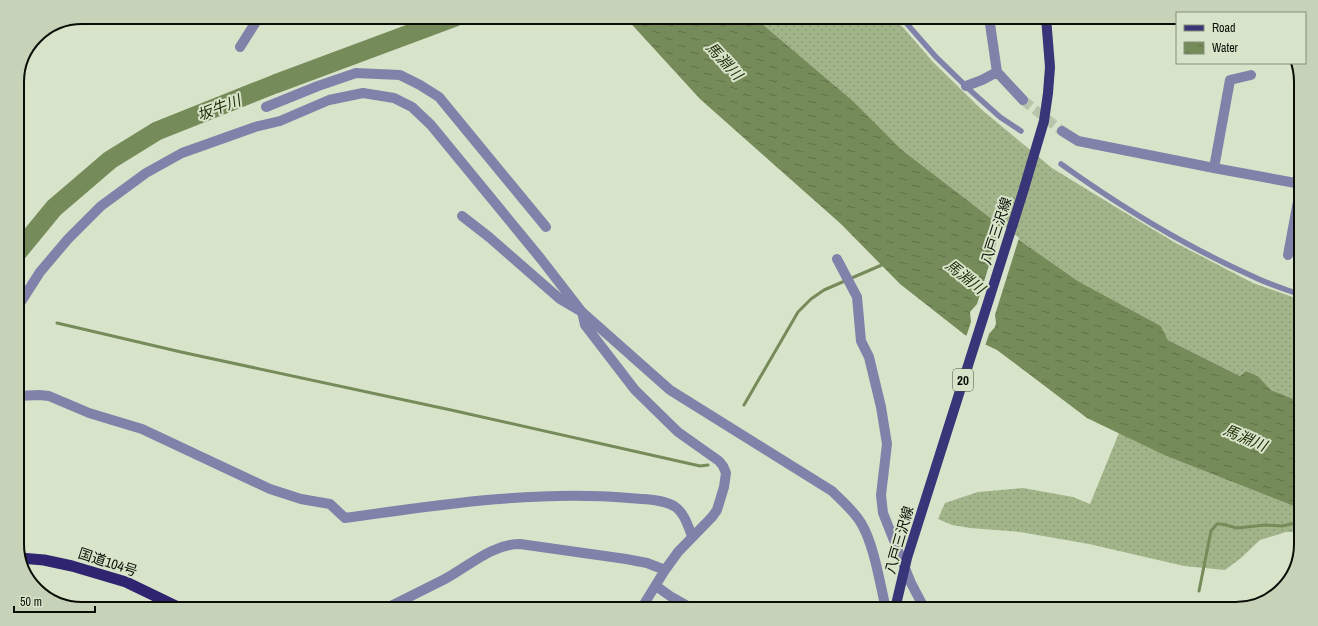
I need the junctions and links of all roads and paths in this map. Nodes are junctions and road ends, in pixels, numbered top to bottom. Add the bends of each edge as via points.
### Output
1 (254, 24) edge
2 (907, 24) edge
3 (990, 24) edge
4 (1047, 24) edge
5 (240, 46) dead end
6 (997, 72) junction
7 (1251, 76) dead end
8 (966, 86) junction
9 (1023, 100) tunnel mouth
10 (266, 107) dead end
11 (1021, 131) dead end
12 (1062, 131) tunnel mouth
13 (1061, 164) dead end
14 (1214, 168) junction
15 (1294, 184) edge
16 (462, 216) dead end
17 (1294, 223) edge
18 (546, 226) dead end
19 (1288, 255) dead end
20 (837, 259) dead end
21 (1294, 292) edge
22 (24, 297) edge
23 (582, 312) junction
24 (24, 396) edge
25 (692, 536) junction
26 (26, 558) edge
27 (665, 570) junction
28 (656, 586) junction
29 (167, 602) edge
30 (399, 602) edge
31 (645, 602) edge
32 (681, 602) edge
33 (884, 602) edge
34 (896, 602) edge
35 (922, 602) edge

1 - 5 street
2 - 8 lane
3 - 6 street
4 - 34 main road, 八戸三沢線 / 20 via 1050,67 1044,121 907,558
6 - 8 street
6 - 9 street
7 - 14 street via 1230,80
8 - 11 lane via 1000,117
10 - 18 street via 356,73 400,76 439,97
12 - 14 street via 1078,141
13 - 21 lane via 1140,217 1190,246 1254,277
14 - 15 street
16 - 23 street via 560,299
17 - 19 street
20 - 35 street via 857,297 861,341 869,357 881,407 886,444 881,494 884,513 911,583
22 - 23 street via 40,272 68,239 101,206 146,173 182,153 217,139 280,121 329,100 363,93 394,98 412,107 431,124
23 - 25 street via 585,325 635,390 678,432 723,466 726,473 717,510
23 - 33 street via 670,390 832,491 848,506 861,522 869,539
24 - 25 street via 50,396 88,413 142,429 270,489 300,499 330,504 344,518 507,498 605,496 665,502 675,506 682,514
25 - 27 street
26 - 29 highway, 国道104号 via 72,566 126,582
27 - 28 street
27 - 30 street via 626,559 512,544 490,552
28 - 31 street
28 - 32 street

